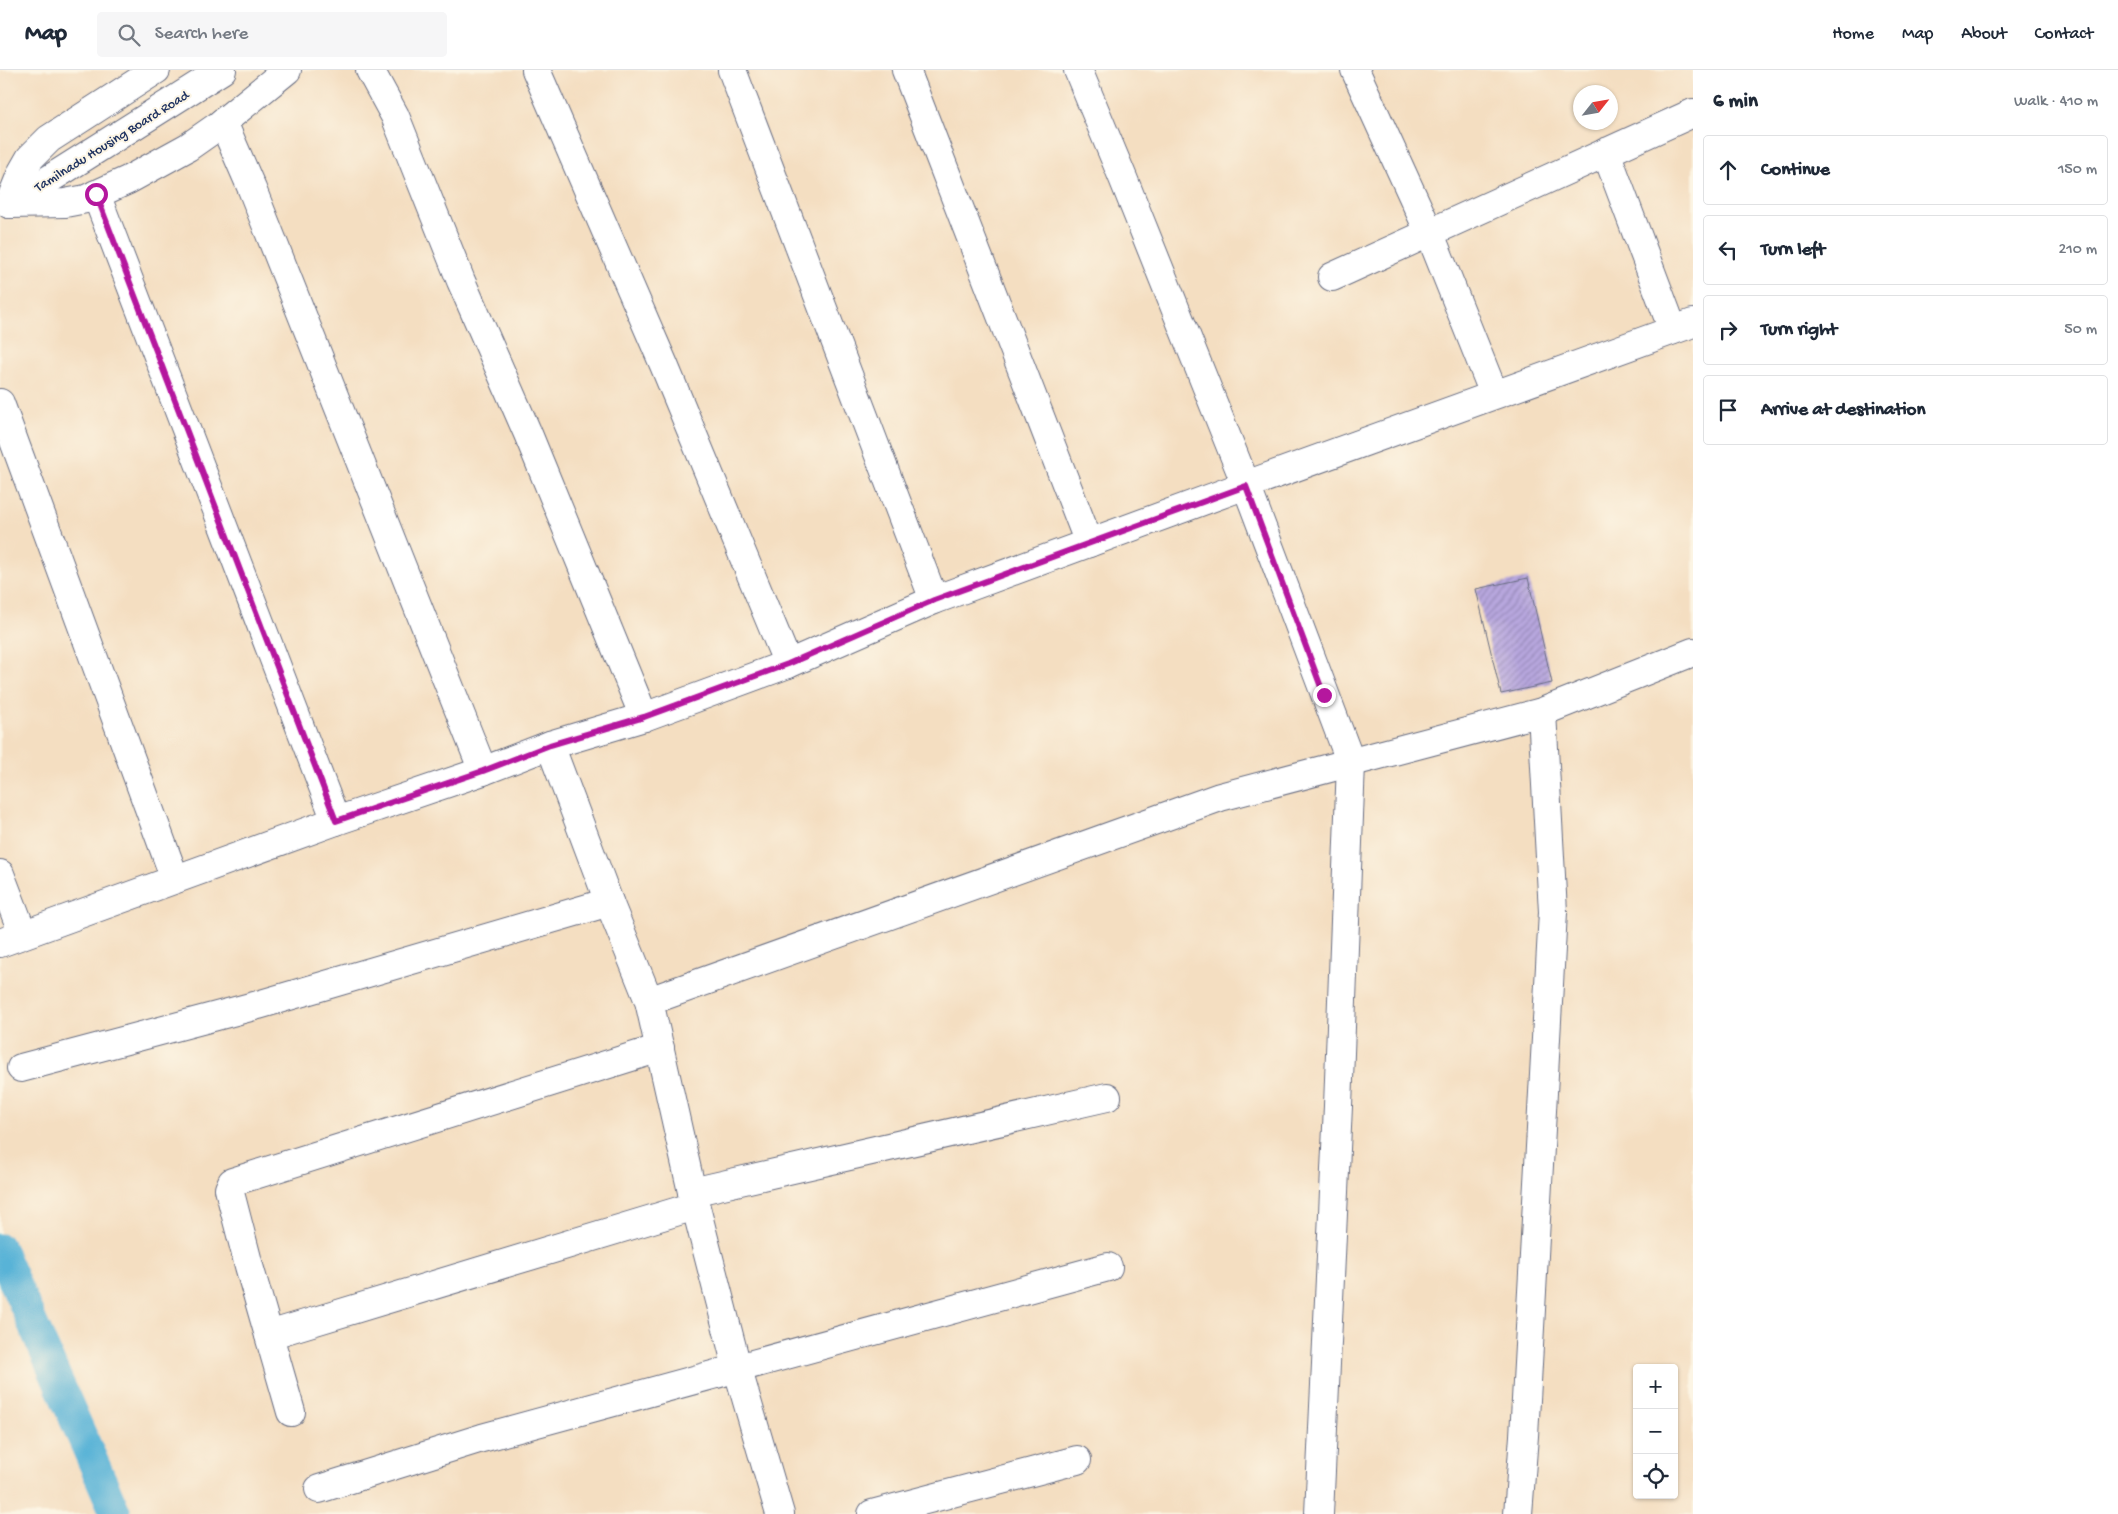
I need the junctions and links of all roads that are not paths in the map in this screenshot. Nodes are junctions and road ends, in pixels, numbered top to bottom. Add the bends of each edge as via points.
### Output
1 (156, 70) edge
2 (222, 70) edge
3 (287, 70) edge
4 (370, 70) edge
5 (536, 70) edge
6 (732, 70) edge
7 (906, 70) edge
8 (1078, 70) edge
9 (1355, 70) edge
10 (1693, 113) edge
11 (223, 122) junction
12 (1606, 152) junction
13 (96, 194) junction
14 (5, 207) edge
15 (1430, 234) junction
16 (1332, 277) dead end
17 (1683, 326) edge
18 (1494, 394) junction
19 (0, 404) edge
20 (1246, 486) junction
21 (1089, 543) junction
22 (934, 600) junction
23 (1693, 652) edge
24 (788, 664) junction
25 (1542, 712) junction
26 (644, 717) junction
27 (550, 745) junction
28 (1351, 763) junction
29 (483, 771) junction
30 (336, 821) junction
31 (0, 874) edge
32 (174, 879) junction
33 (609, 902) junction
34 (12, 938) edge
35 (649, 1001) junction
36 (660, 1048) junction
37 (22, 1068) dead end
38 (1107, 1096) dead end
39 (694, 1199) junction
40 (1108, 1267) dead end
41 (269, 1335) junction
42 (737, 1367) junction
43 (291, 1412) dead end
44 (1077, 1460) dead end
45 (319, 1489) dead end
46 (780, 1514) edge
47 (872, 1514) edge
48 (1319, 1514) edge
49 (1518, 1514) edge

1 - 14 street via 49,139 30,158
2 - 14 street, Tamilnadu Housing Board Road
3 - 11 street
4 - 26 street via 395,116
5 - 24 street via 664,365
6 - 22 street
7 - 21 street
8 - 20 street
9 - 15 street
10 - 12 street
11 - 13 street via 159,164
11 - 29 street via 260,207
12 - 15 street
12 - 17 street
13 - 14 street via 65,203
13 - 30 street
15 - 16 street
15 - 18 street
17 - 18 street
18 - 20 street
19 - 32 street
20 - 21 street
20 - 28 street
21 - 22 street
22 - 24 street
23 - 25 street
24 - 26 street
25 - 28 street
25 - 49 street via 1553,912
26 - 27 street
27 - 29 street
27 - 33 street
28 - 35 street via 1220,797
28 - 48 street
29 - 30 street
30 - 32 street
31 - 34 street
32 - 34 street
33 - 35 street
33 - 37 street via 258,1005
35 - 36 street
36 - 39 street
36 - 41 street via 234,1180 229,1189
38 - 39 street
39 - 41 street
39 - 42 street
40 - 42 street
41 - 43 street
42 - 45 street via 482,1438
42 - 46 street
44 - 47 street

